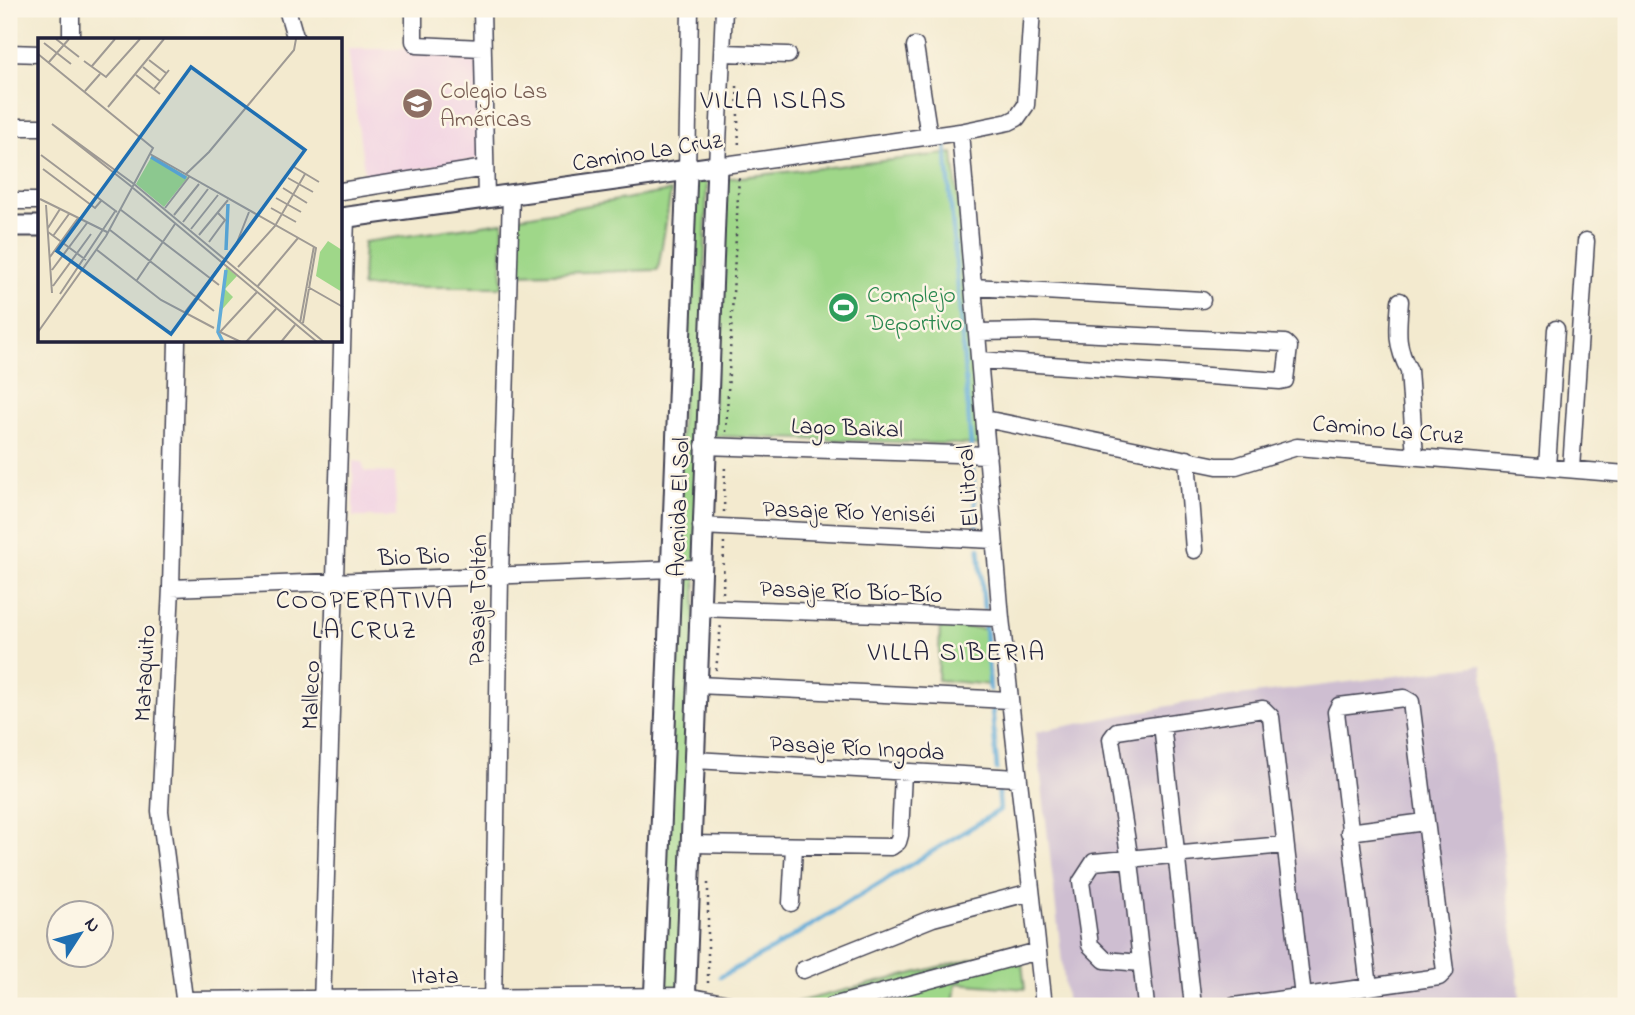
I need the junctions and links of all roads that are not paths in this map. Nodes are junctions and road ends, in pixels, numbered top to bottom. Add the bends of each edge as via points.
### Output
1 (71, 9) edge
2 (287, 9) edge
3 (414, 9) edge
4 (482, 9) edge
5 (690, 9) edge
6 (724, 9) edge
7 (1032, 9) edge
8 (71, 38) edge
9 (295, 38) edge
10 (915, 46) dead end
11 (482, 48) junction
12 (723, 53) junction
13 (9, 54) edge
14 (38, 54) edge
15 (788, 55) dead end
16 (9, 127) edge
17 (38, 127) edge
18 (960, 132) junction
19 (929, 136) junction
20 (717, 166) junction
21 (485, 168) junction
22 (687, 172) junction
23 (343, 191) edge
24 (511, 195) junction
25 (486, 199) junction
26 (9, 201) edge
27 (38, 201) edge
28 (344, 218) edge
29 (9, 226) edge
30 (38, 226) edge
31 (1586, 242) dead end
32 (343, 264) edge
33 (974, 287) junction
34 (1202, 300) dead end
35 (1400, 300) dead end
36 (1556, 329) dead end
37 (977, 332) junction
38 (177, 343) edge
39 (341, 343) edge
40 (980, 360) junction
41 (985, 419) junction
42 (704, 446) junction
43 (988, 455) junction
44 (1415, 456) junction
45 (1187, 459) junction
46 (1547, 467) junction
47 (1571, 469) junction
48 (1626, 474) edge
49 (701, 526) junction
50 (994, 540) junction
51 (1194, 550) dead end
52 (700, 568) junction
53 (672, 570) junction
54 (500, 576) junction
55 (336, 582) junction
56 (171, 588) junction
57 (699, 608) junction
58 (1001, 618) junction
59 (706, 685) junction
60 (1009, 699) junction
61 (1162, 724) junction
62 (694, 760) junction
63 (903, 773) junction
64 (1017, 778) junction
65 (1425, 822) junction
66 (1349, 832) junction
67 (691, 844) junction
68 (1284, 845) junction
69 (794, 847) junction
70 (1177, 857) junction
71 (1130, 861) junction
72 (1031, 892) junction
73 (791, 903) dead end
74 (1038, 951) junction
75 (1141, 963) junction
76 (803, 970) dead end
77 (1369, 987) junction
78 (1303, 997) junction
79 (654, 1001) edge
80 (686, 1001) edge
81 (322, 1002) edge
82 (494, 1002) edge
83 (185, 1003) edge
84 (740, 1006) edge
85 (832, 1006) edge
86 (1044, 1006) edge
87 (1146, 1006) edge
88 (1193, 1006) edge
89 (1234, 1006) edge

1 - 8 street
2 - 9 street
3 - 11 street via 417,45
4 - 11 street
5 - 22 street, Avenida El Sol
6 - 12 street, Avenida El Sol
7 - 18 street via 1023,113 1009,122
10 - 19 street
11 - 21 street
12 - 15 street
12 - 20 street, Avenida El Sol
13 - 14 street
16 - 17 street
18 - 19 street, Camino La Cruz
18 - 33 street, El Litoral
19 - 20 street, Camino La Cruz
20 - 22 main road, Camino La Cruz
20 - 42 main road, Avenida El Sol
21 - 23 street
21 - 25 street
22 - 24 main road, Camino La Cruz
22 - 53 main road, Avenida El Sol
24 - 25 main road, Camino La Cruz
24 - 54 street, Pasaje Toltén
25 - 28 main road, Camino La Cruz
26 - 27 street
28 - 32 street, Malleco
29 - 30 main road
31 - 47 street
33 - 34 street
33 - 37 street, El Litoral
35 - 44 street via 1397,340 1402,362 1409,370
36 - 46 street
37 - 40 street, El Litoral
37 - 40 street via 1272,342 1289,347 1285,380 1280,381
38 - 56 street, Mataquito
39 - 55 street, Malleco
40 - 41 street, El Litoral
41 - 43 street, El Litoral
41 - 45 street, Camino La Cruz
42 - 43 street, Lago Baikal
42 - 49 main road, Avenida El Sol
43 - 50 street, El Litoral
44 - 45 street, Camino La Cruz via 1297,447 1236,466
44 - 46 street, Camino La Cruz
45 - 51 street
46 - 47 street, Camino La Cruz
47 - 48 street, Camino La Cruz
49 - 50 street, Pasaje Río Yeniséi
49 - 52 main road, Avenida El Sol
50 - 58 street, El Litoral
52 - 53 street, Bio Bio
52 - 57 main road, Avenida El Sol
53 - 54 street, Bio Bio
53 - 79 main road, Avenida El Sol
54 - 55 street, Bio Bio
54 - 82 street, Pasaje Toltén
55 - 56 street, Bio Bio
55 - 81 street, Malleco
56 - 83 street, Mataquito via 160,811
57 - 58 street, Pasaje Río Bío-Bío
57 - 59 main road, Avenida El Sol
58 - 60 street, El Litoral
59 - 60 street
59 - 62 main road, Avenida El Sol
60 - 64 street, El Litoral
61 - 68 street via 1268,710
61 - 70 street
61 - 71 street via 1117,731 1111,740
62 - 63 street, Pasaje Río Ingoda
62 - 67 main road, Avenida El Sol
63 - 64 street, Pasaje Río Ingoda
63 - 69 street via 900,835 891,847
64 - 72 street, El Litoral
65 - 66 street
65 - 66 street via 1411,702 1404,698 1339,706
65 - 77 street via 1445,971 1439,978
66 - 77 street
67 - 69 street
67 - 80 main road, Avenida El Sol
68 - 70 street
68 - 78 street
69 - 73 street
70 - 71 street
70 - 88 street
71 - 75 street
71 - 75 street via 1094,862 1085,873 1081,891 1094,952 1105,960
72 - 74 street, El Litoral
72 - 76 street via 933,918
74 - 85 street
74 - 86 street, El Litoral
75 - 87 street
77 - 78 street
78 - 89 street
79 - 80 street, Itata
79 - 82 street, Itata
80 - 84 street, Itata
81 - 82 street, Itata
81 - 83 street, Itata

